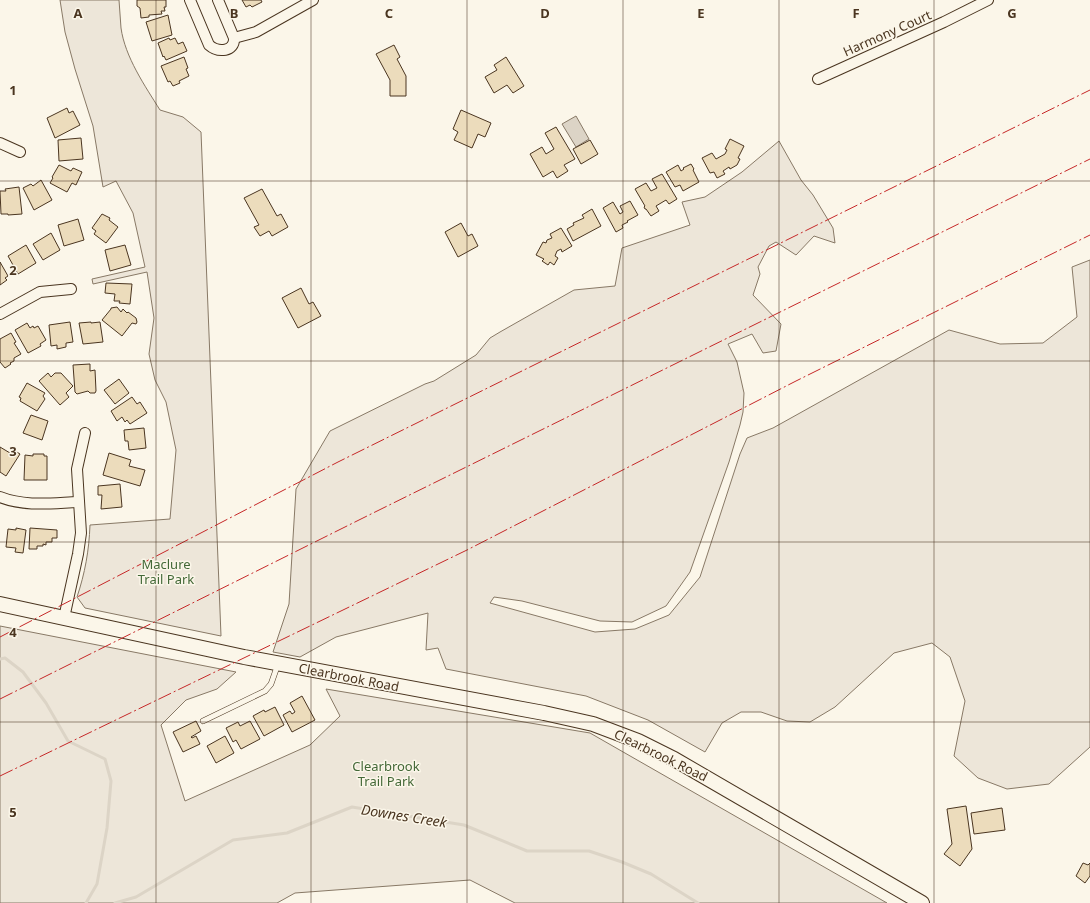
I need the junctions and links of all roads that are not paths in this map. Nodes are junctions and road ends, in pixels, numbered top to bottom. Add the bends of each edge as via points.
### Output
1 (190, 0) edge
2 (218, 0) edge
3 (313, 0) edge
4 (988, 0) edge
5 (234, 38) junction
6 (818, 79) dead end
7 (0, 143) edge
8 (20, 152) dead end
9 (71, 289) dead end
10 (0, 314) edge
11 (85, 433) dead end
12 (0, 497) edge
13 (78, 502) junction
14 (0, 604) edge
15 (64, 618) junction
16 (279, 663) junction
17 (203, 721) dead end
18 (922, 903) edge

1 - 5 street via 209,46 220,51 232,46
2 - 5 street
3 - 5 street via 256,32
4 - 6 street, Harmony Court
7 - 8 street
9 - 10 street via 40,292
11 - 13 street via 77,468
12 - 13 street via 12,502 37,504
13 - 15 street via 81,533
14 - 15 main road, Clearbrook Road
15 - 16 main road, Clearbrook Road
16 - 17 lane via 271,684 265,691
16 - 18 main road, Clearbrook Road via 537,711 593,724 638,741 674,759

